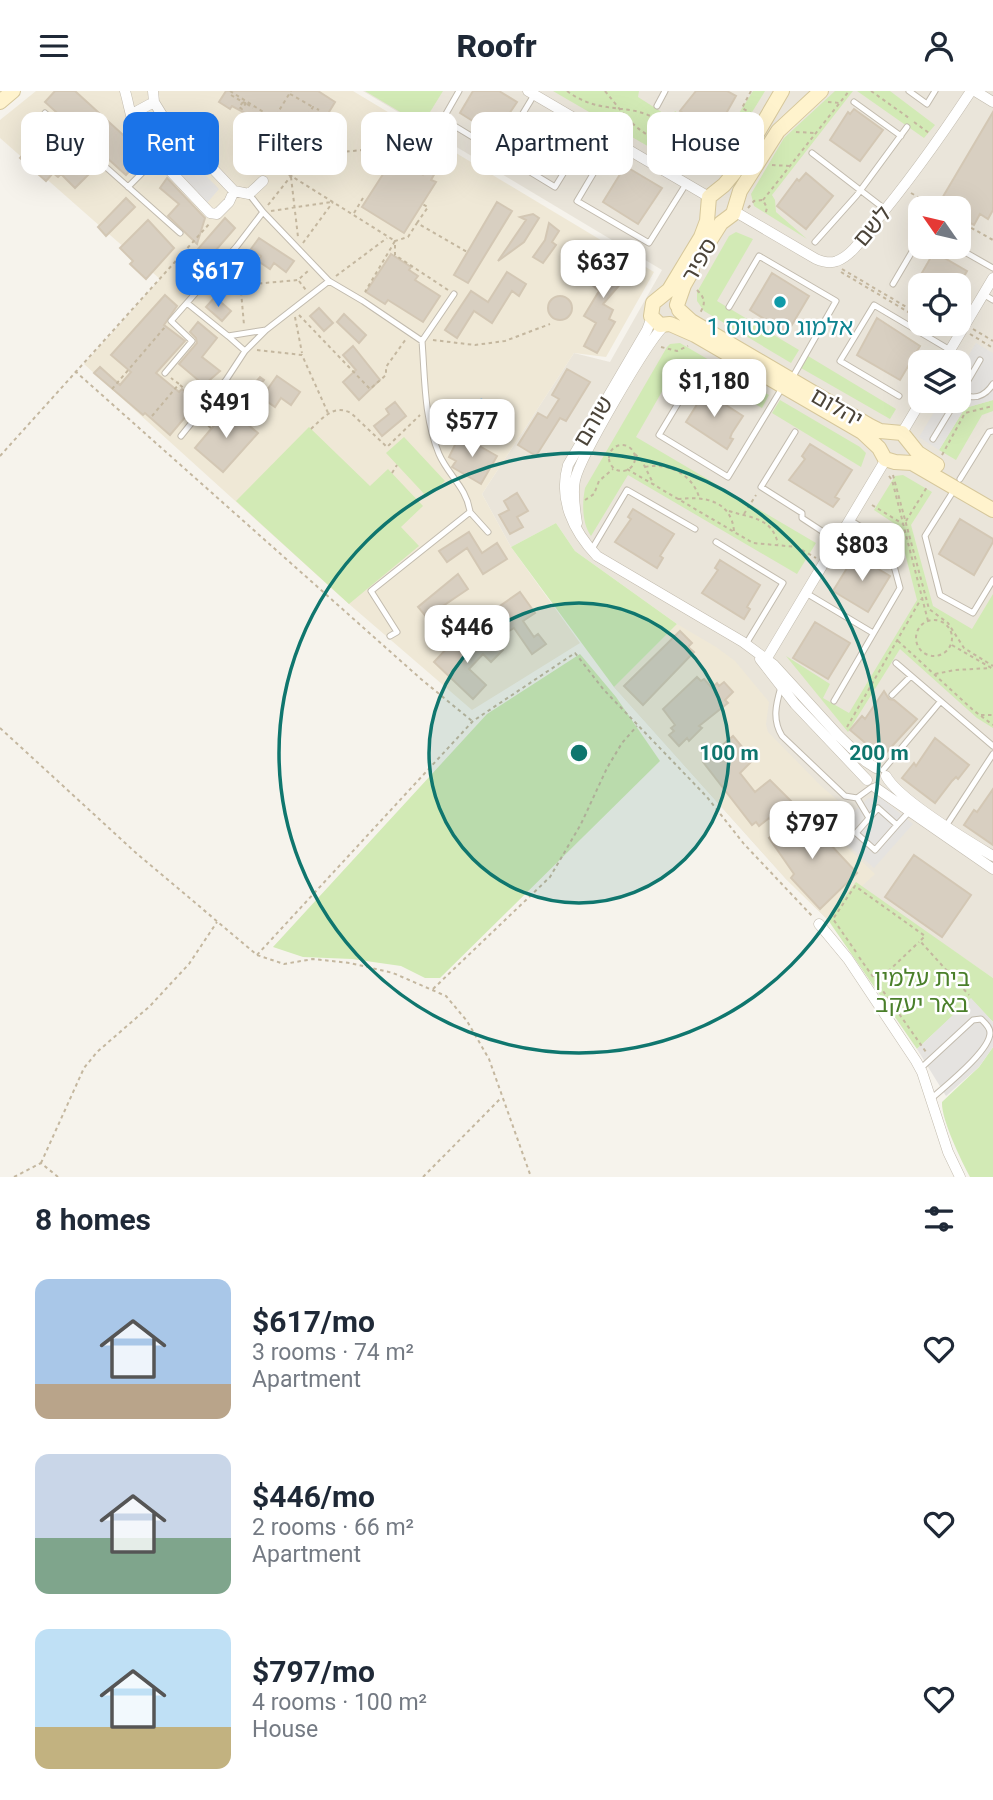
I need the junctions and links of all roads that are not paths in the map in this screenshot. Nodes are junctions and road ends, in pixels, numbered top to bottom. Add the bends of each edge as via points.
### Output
1 (13, 91) edge
2 (125, 91) edge
3 (459, 91) edge
4 (665, 91) edge
5 (782, 91) edge
6 (821, 91) edge
7 (909, 91) edge
8 (935, 91) edge
9 (973, 91) edge
10 (531, 93) edge
11 (154, 96) edge
12 (0, 102) edge
13 (854, 102) dead end
14 (993, 102) edge
15 (657, 106) dead end
16 (131, 112) edge
17 (134, 112) edge
18 (521, 112) edge
19 (562, 112) edge
20 (907, 127) dead end
21 (471, 136) edge
22 (901, 136) junction
23 (812, 153) dead end
24 (633, 154) edge
25 (109, 170) edge
26 (140, 175) edge
27 (174, 175) edge
28 (535, 175) edge
29 (562, 175) edge
30 (592, 175) edge
31 (263, 181) dead end
32 (683, 182) junction
33 (128, 187) junction
34 (861, 190) junction
35 (234, 191) junction
36 (249, 194) junction
37 (711, 198) junction
38 (886, 210) junction
39 (263, 212) junction
40 (735, 212) junction
41 (180, 233) dead end
42 (816, 242) dead end
43 (971, 256) edge
44 (908, 259) edge
45 (993, 268) edge
46 (993, 278) edge
47 (329, 281) junction
48 (893, 285) dead end
49 (454, 294) road end
50 (983, 294) junction
51 (660, 297) junction
52 (993, 300) edge
53 (187, 303) junction
54 (678, 307) junction
55 (729, 307) dead end
56 (652, 317) junction
57 (668, 325) junction
58 (696, 329) junction
59 (267, 330) junction
60 (228, 336) junction
61 (422, 341) junction
62 (950, 350) joint
63 (245, 351) junction
64 (980, 360) dead end
65 (165, 373) road end
66 (971, 375) edge
67 (692, 380) dead end
68 (787, 383) junction
69 (993, 384) edge
70 (899, 396) dead end
71 (971, 397) edge
72 (914, 413) edge
73 (949, 413) edge
74 (993, 431) edge
75 (795, 432) dead end
76 (181, 436) dead end
77 (901, 436) junction
78 (933, 439) dead end
79 (887, 459) junction
80 (936, 470) junction
81 (958, 483) junction
82 (993, 499) edge
83 (993, 510) edge
84 (470, 512) junction
85 (850, 520) junction
86 (695, 529) dead end
87 (578, 531) junction
88 (488, 532) dead end
89 (837, 541) junction
90 (716, 542) dead end
91 (592, 551) junction
92 (993, 580) edge
93 (806, 593) junction
94 (873, 633) junction
95 (390, 636) dead end
96 (748, 646) junction
97 (765, 662) junction
98 (896, 663) dead end
99 (911, 676) junction
100 (781, 687) junction
101 (892, 695) dead end
102 (834, 701) dead end
103 (940, 702) junction
104 (993, 746) edge
105 (993, 754) edge
106 (882, 771) junction
107 (872, 785) junction
108 (857, 799) junction
109 (909, 811) junction
110 (869, 818) junction
111 (897, 825) junction
112 (946, 826) junction
113 (993, 856) edge
114 (993, 869) edge
115 (819, 924) road end
116 (920, 1069) junction
117 (930, 1099) junction
118 (960, 1177) edge

1 - 12 street
2 - 16 street
3 - 21 lane via 443,119
4 - 15 lane
5 - 37 street, ספיר via 734,173
6 - 40 street, ספיר via 778,131 740,191
7 - 8 lane via 927,104
9 - 14 street
9 - 38 street, לשם
10 - 18 lane
10 - 19 street
11 - 17 street
11 - 35 street via 162,115
13 - 22 lane
20 - 22 lane
22 - 34 lane
23 - 34 lane
24 - 32 street
25 - 33 lane
26 - 33 lane
27 - 35 street via 210,213 217,214
28 - 29 lane via 555,187
30 - 32 lane via 577,201 649,243
31 - 36 street
32 - 37 street
33 - 41 lane
34 - 38 lane
34 - 42 lane
35 - 36 street
36 - 39 lane
37 - 40 street via 712,216
37 - 40 street via 728,190
37 - 51 street, ספיר via 701,237
38 - 40 street, לשם via 852,251 828,263
39 - 47 lane
39 - 53 lane
40 - 54 street, ספיר via 714,232 685,282
43 - 45 lane
44 - 48 lane
46 - 50 street
47 - 59 lane
47 - 61 lane
49 - 61 lane
50 - 52 lane
50 - 62 street
51 - 54 street via 672,299
51 - 56 street via 650,307
53 - 60 lane
53 - 65 lane via 171,321 192,341
54 - 57 street via 677,319
54 - 58 street, יהלום
55 - 68 lane via 759,256 836,301
56 - 57 street via 656,323
56 - 87 street, שוהם via 568,465 564,500
57 - 58 street, יהלום
57 - 87 street, שוהם via 651,341 581,462 574,486
58 - 68 street, יהלום
59 - 60 lane
59 - 63 lane
60 - 63 lane
61 - 84 lane via 425,410 439,456 468,498
62 - 70 lane via 874,305 840,361
63 - 76 lane
64 - 66 lane
67 - 68 lane via 659,435 728,477
68 - 77 street, יהלום via 875,429
68 - 79 street, יהלום via 862,432
69 - 71 lane via 987,393
72 - 77 street
73 - 78 lane
74 - 81 lane
75 - 89 lane via 761,487
77 - 79 street via 908,454
77 - 79 street via 883,435
77 - 80 street, יהלום
79 - 80 street, יהלום
79 - 85 street
80 - 81 street, יהלום
81 - 82 street, יהלום
81 - 83 street, יהלום
81 - 92 lane via 925,536 940,595 973,613
84 - 88 lane
84 - 95 lane via 371,591 397,632
85 - 89 street
85 - 94 lane via 888,544 900,588
86 - 91 lane via 627,490
87 - 91 street, שוהם
89 - 93 street
90 - 96 lane via 783,583
91 - 96 street, שוהם
93 - 94 lane
93 - 97 street
94 - 102 lane
96 - 97 street, שוהם
97 - 100 street, שוהם
97 - 106 street, שוהם via 864,761
98 - 99 lane
99 - 101 lane
99 - 103 lane
100 - 107 street, שוהם
100 - 108 lane via 775,713 782,736 845,796
103 - 104 lane
103 - 106 lane
105 - 112 lane
106 - 107 street via 883,785
106 - 107 street via 868,772
106 - 112 street, שוהם via 893,786
107 - 108 lane
107 - 109 street, שוהם
108 - 110 lane
109 - 111 lane
109 - 114 street, שוהם
110 - 111 lane via 878,808
110 - 111 lane via 856,833 874,850
112 - 113 street, שוהם
115 - 116 street via 848,959
116 - 117 street
116 - 117 lane via 973,1020 981,1019 988,1027 990,1037 979,1055
117 - 118 street

